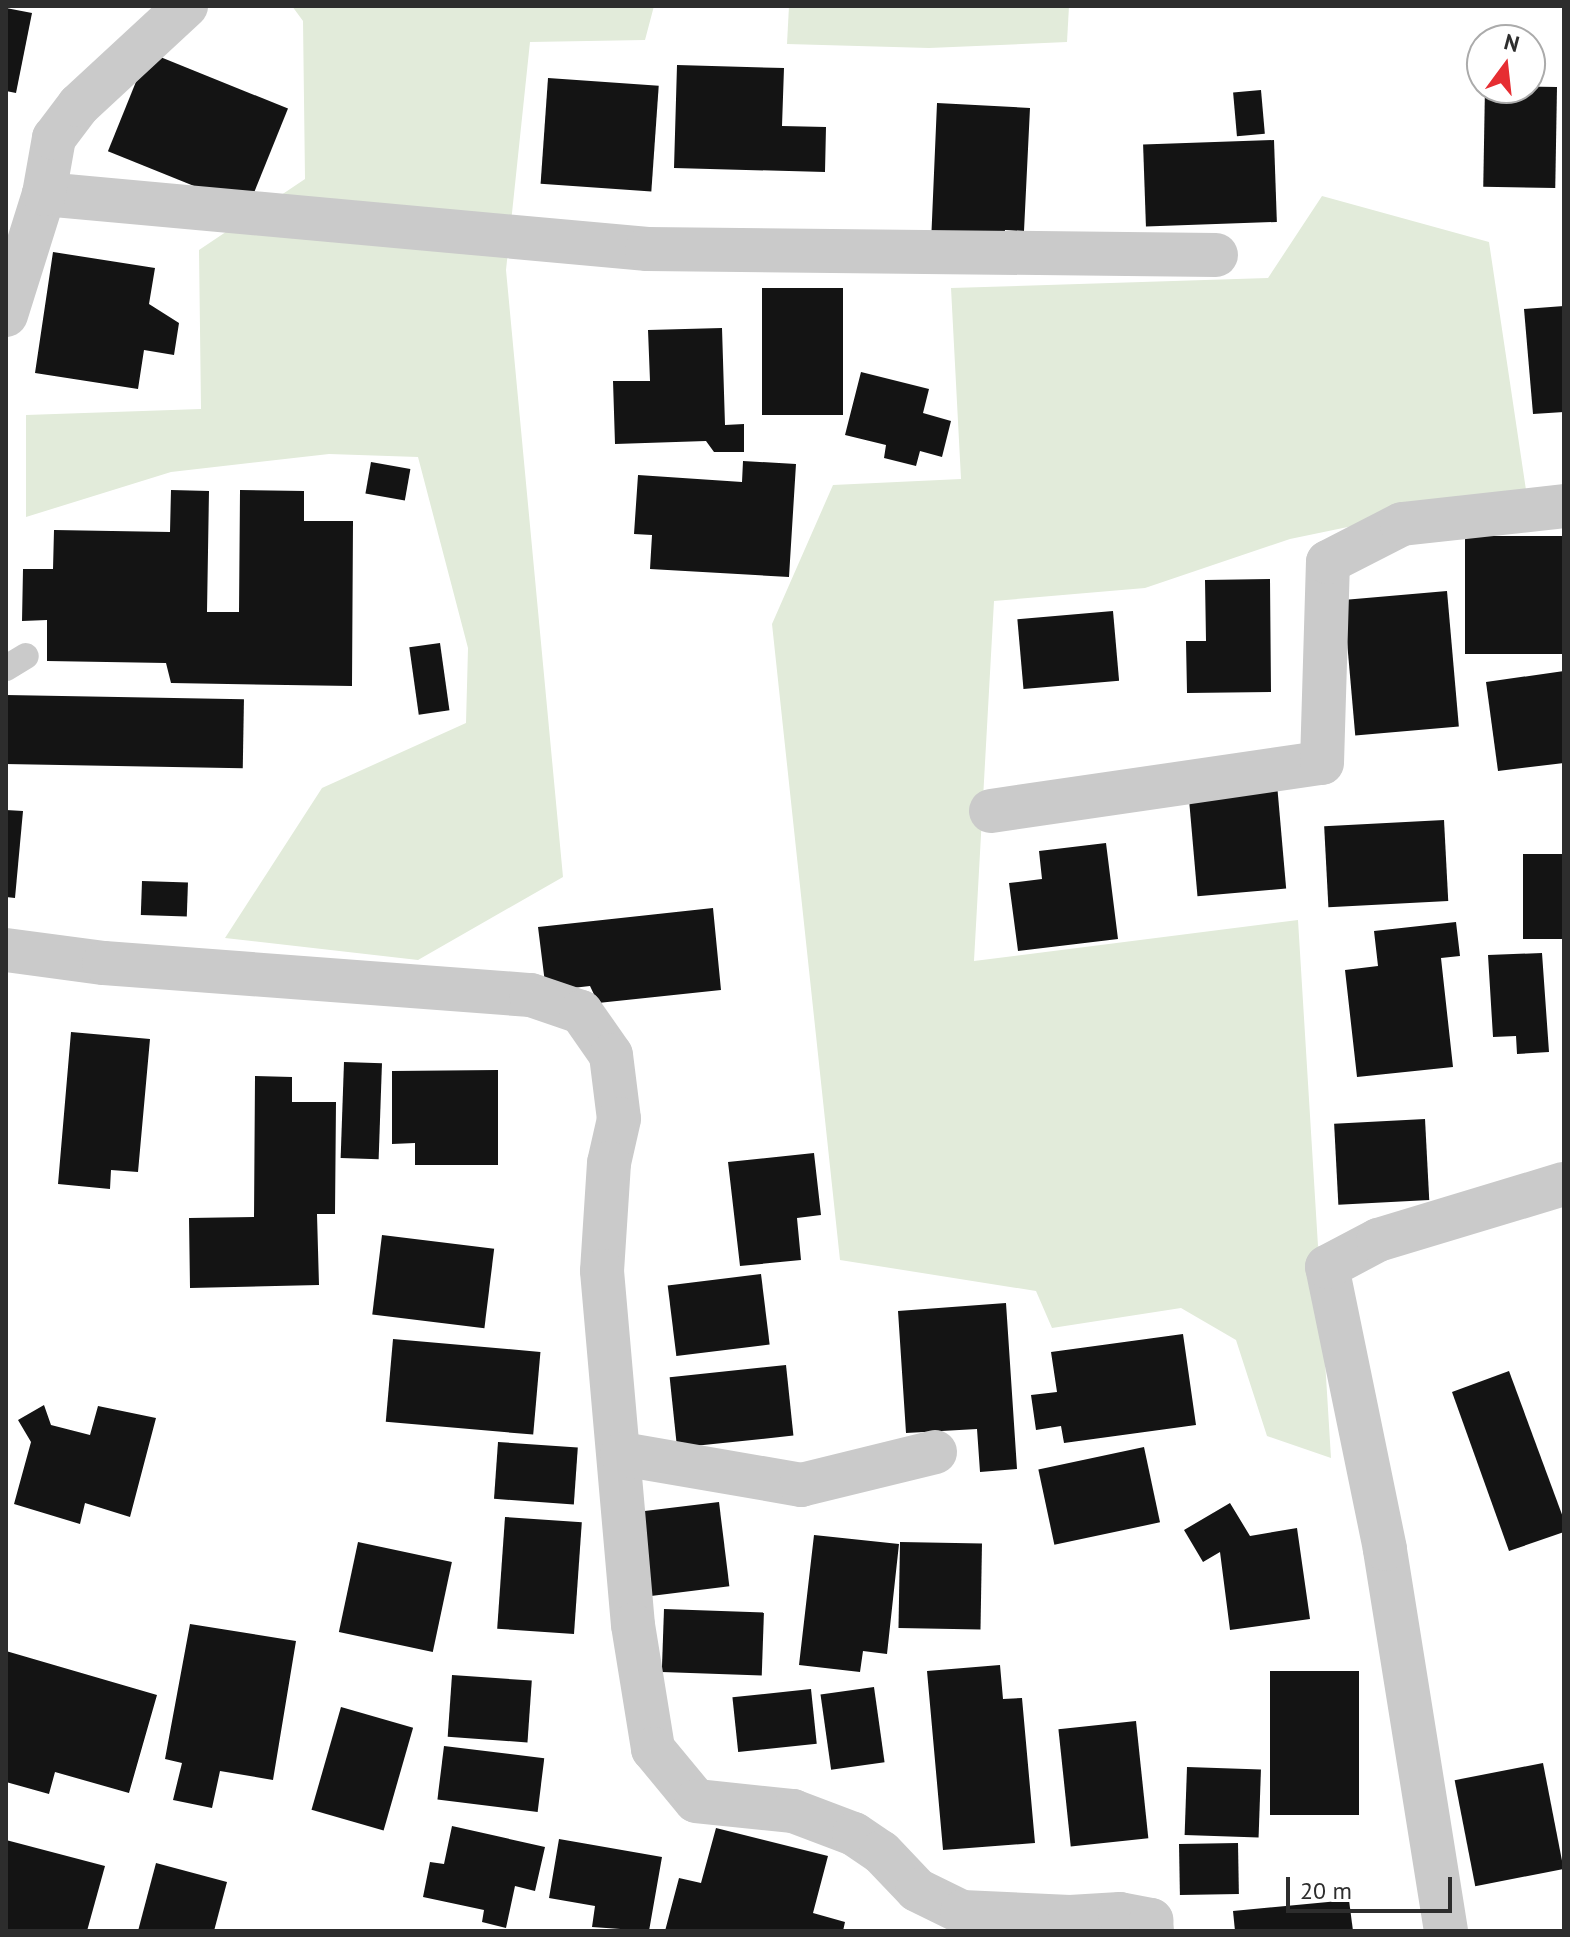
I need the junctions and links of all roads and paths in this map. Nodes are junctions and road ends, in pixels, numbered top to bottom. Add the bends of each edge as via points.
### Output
1 (186, 6) edge
2 (44, 194) junction
3 (1216, 255) dead end
4 (6, 315) edge
5 (1564, 506) edge
6 (991, 811) dead end
7 (6, 950) edge
8 (1564, 1184) edge
9 (935, 1452) dead end
10 (622, 1454) junction
11 (1152, 1931) edge
12 (1446, 1931) edge

1 - 2 street via 79,105 54,138
2 - 3 street via 647,249
2 - 4 street
5 - 6 street via 1402,524 1328,562 1322,763
7 - 10 street via 104,963 531,995 581,1012 611,1055 619,1119 609,1163 602,1271
8 - 12 street via 1378,1240 1327,1267 1385,1549
9 - 10 street via 801,1485
10 - 11 street via 633,1625 653,1749 696,1801 793,1811 854,1834 881,1852 917,1890 962,1912 1120,1914 1151,1920

